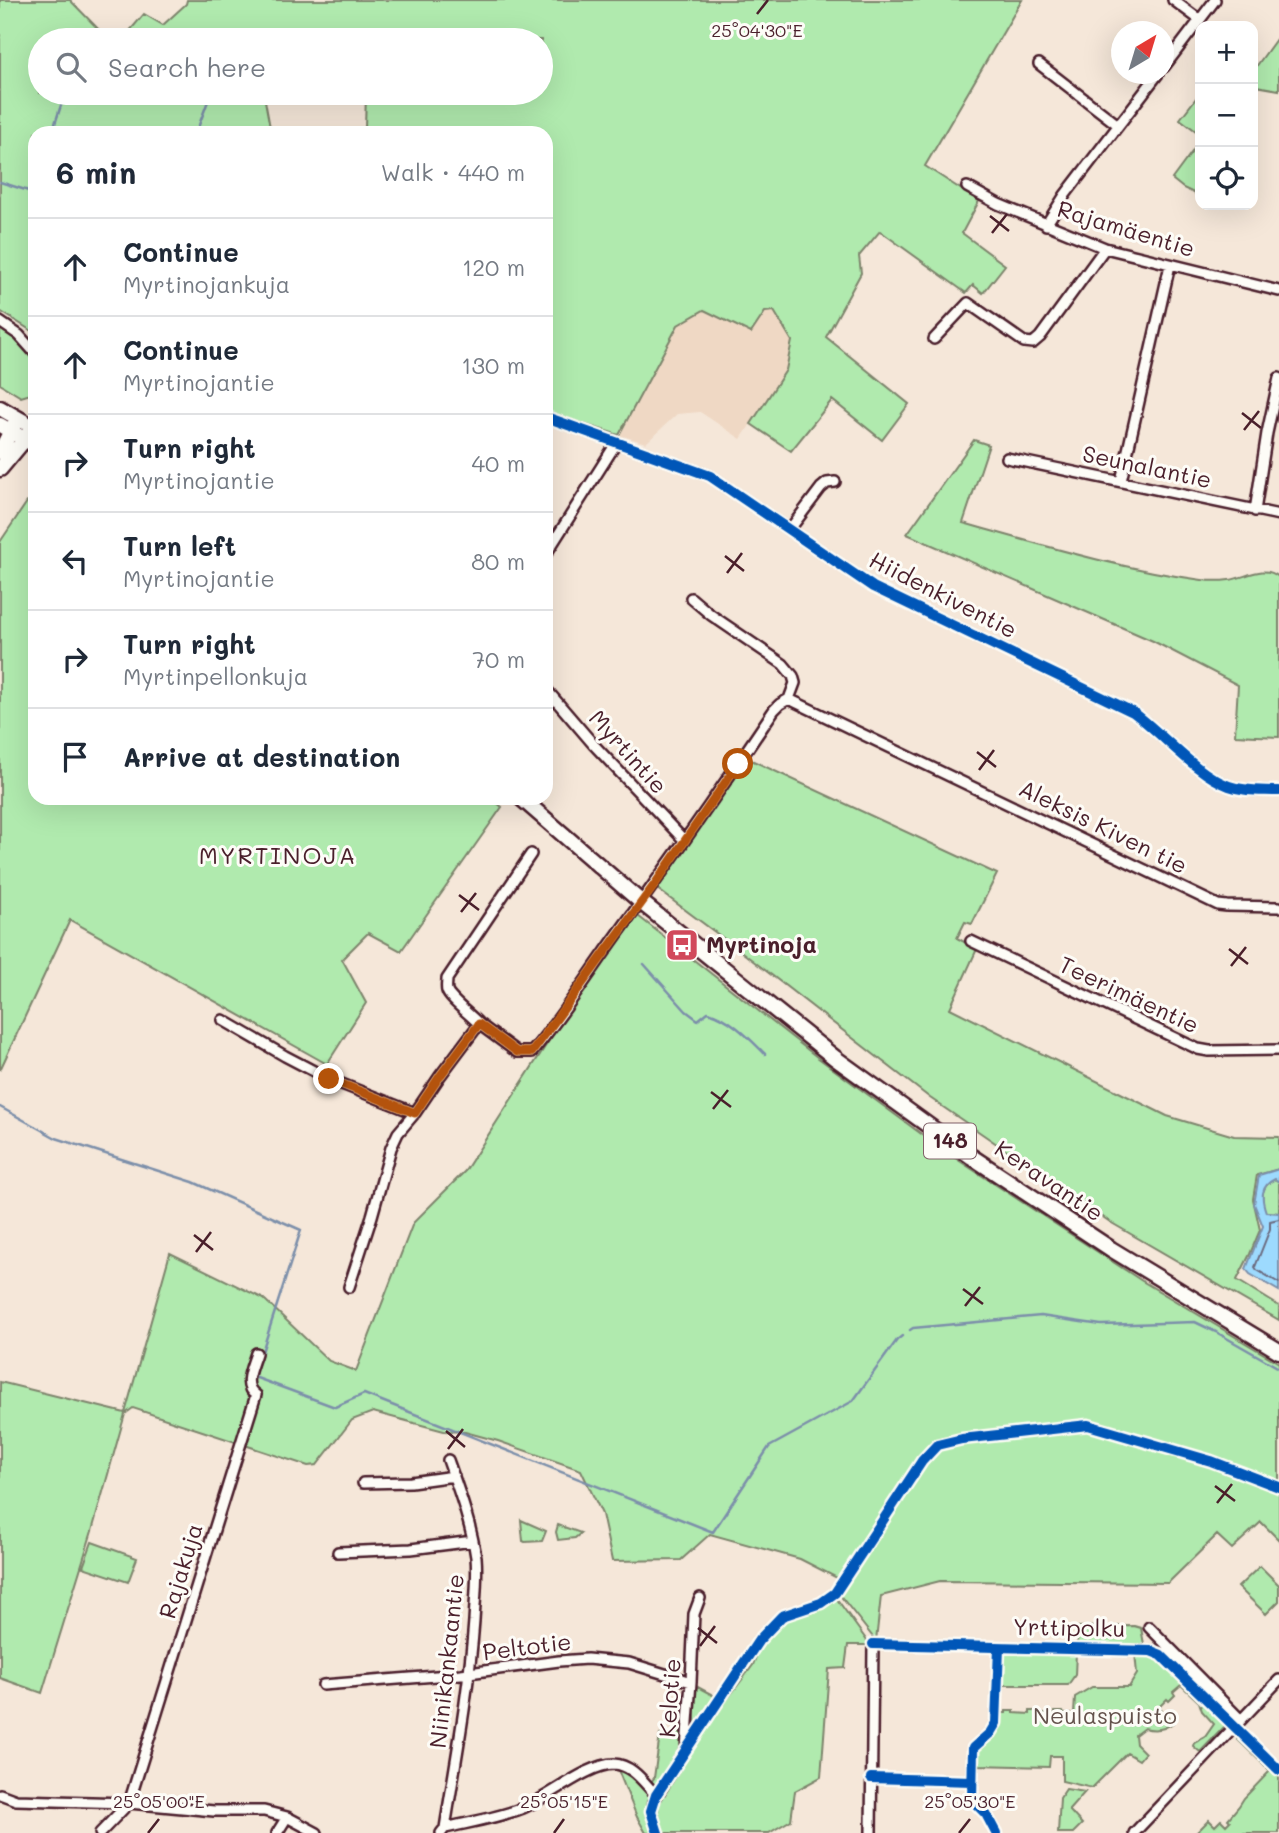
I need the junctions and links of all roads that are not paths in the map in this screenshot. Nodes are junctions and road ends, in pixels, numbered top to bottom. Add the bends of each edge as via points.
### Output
1 (1173, 0) edge
2 (1215, 0) edge
3 (1200, 20) junction
4 (1174, 54) edge
5 (1039, 64) dead end
6 (1150, 84) edge
7 (1118, 125) junction
8 (967, 187) dead end
9 (1046, 225) junction
10 (1105, 248) junction
11 (1170, 265) junction
12 (1279, 291) edge
13 (0, 322) edge
14 (934, 339) dead end
15 (28, 345) edge
16 (1279, 378) edge
17 (0, 408) edge
18 (553, 420) edge
19 (10, 424) edge
20 (28, 432) edge
21 (28, 438) edge
22 (617, 442) junction
23 (0, 452) edge
24 (1007, 458) dead end
25 (0, 469) edge
26 (1121, 481) junction
27 (835, 482) dead end
28 (1255, 510) junction
29 (1279, 515) edge
30 (790, 529) junction
31 (553, 543) edge
32 (691, 598) dead end
33 (553, 697) edge
34 (789, 699) junction
35 (1279, 791) edge
36 (529, 805) edge
37 (684, 839) junction
38 (531, 854) dead end
39 (640, 902) junction
40 (1279, 907) edge
41 (971, 941) dead end
42 (223, 1020) dead end
43 (479, 1024) junction
44 (1279, 1050) edge
45 (415, 1113) junction
46 (349, 1287) dead end
47 (1279, 1351) edge
48 (257, 1353) dead end
49 (448, 1460) dead end
50 (454, 1476) junction
51 (363, 1483) dead end
52 (473, 1541) junction
53 (338, 1552) dead end
54 (700, 1598) dead end
55 (1149, 1627) dead end
56 (873, 1644) dead end
57 (468, 1673) junction
58 (1279, 1680) edge
59 (691, 1682) junction
60 (323, 1685) dead end
61 (1240, 1719) junction
62 (0, 1794) edge
63 (656, 1795) junction
64 (129, 1803) junction
65 (287, 1817) junction
66 (443, 1830) edge
67 (100, 1833) edge
68 (277, 1833) edge
69 (317, 1833) edge
70 (658, 1833) edge
71 (871, 1833) edge
72 (1134, 1833) edge

1 - 3 street
2 - 3 street
3 - 4 street
5 - 7 street
6 - 7 street
7 - 9 street
8 - 9 street, Rajamäentie
9 - 10 street, Rajamäentie
10 - 11 street, Rajamäentie
10 - 14 street via 1033,343 1024,342 968,303
11 - 12 street, Rajamäentie
11 - 26 street
13 - 15 street
16 - 28 street
17 - 19 main road
18 - 22 street, Hiidenkiventie
19 - 20 main road
19 - 23 main road
21 - 25 main road
22 - 30 street, Hiidenkiventie via 710,476
22 - 31 street
24 - 26 street, Seunalantie
26 - 28 street, Seunalantie
27 - 30 street via 821,488
28 - 29 street, Seunalantie
30 - 35 street, Hiidenkiventie via 873,587 1133,712 1210,778 1232,787
32 - 34 street via 783,664 795,683
33 - 37 street, Myrtintie
34 - 37 street via 774,710
34 - 40 street, Aleksis Kiven tie via 1218,905
36 - 39 main road, 148
37 - 39 street
38 - 43 street via 447,979 447,992
39 - 43 street via 532,1052 517,1052
39 - 47 main road, Keravantie / 148 via 835,1058 972,1157 1111,1249
41 - 44 street, Teerimäentie via 1198,1049
42 - 45 street via 329,1079
43 - 45 street
45 - 46 street via 391,1148
48 - 64 street, Rajakuja via 247,1385 256,1395
49 - 50 street, Niinikankaantie
50 - 51 street
50 - 52 street, Niinikankaantie
52 - 53 street
52 - 57 street, Niinikankaantie via 477,1575
54 - 59 street, Kelotie via 694,1614
55 - 61 street
56 - 71 street
57 - 59 street, Peltotie via 587,1660 629,1663
57 - 60 street, Peltotie
57 - 66 street, Niinikankaantie
58 - 61 street
59 - 63 street, Kelotie via 686,1749
61 - 72 street
62 - 64 street via 16,1800
63 - 66 street via 632,1769 615,1764 595,1769 525,1808
63 - 70 street via 651,1811
64 - 65 street via 264,1811
64 - 67 street
65 - 68 street
65 - 69 street

